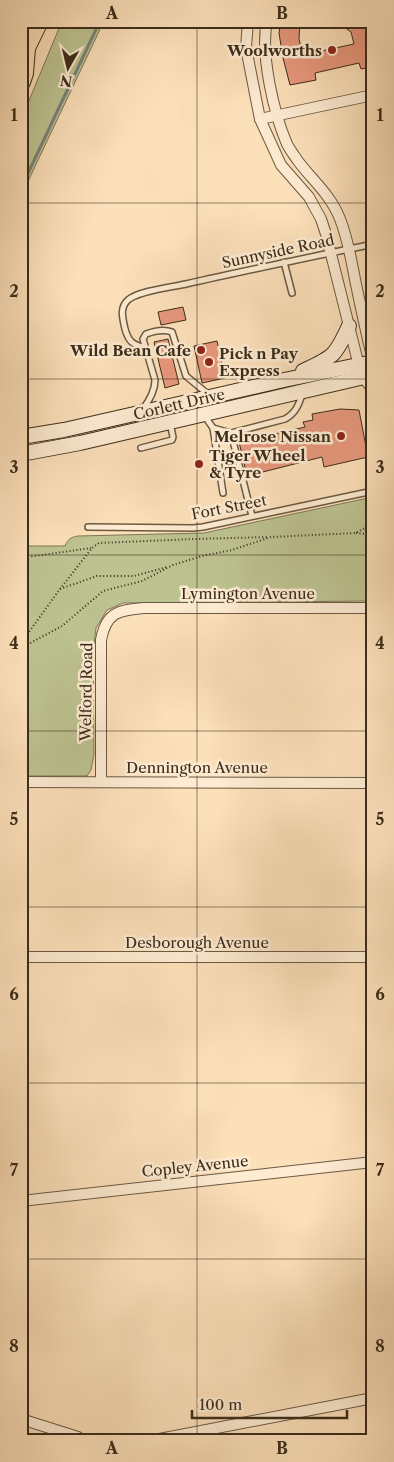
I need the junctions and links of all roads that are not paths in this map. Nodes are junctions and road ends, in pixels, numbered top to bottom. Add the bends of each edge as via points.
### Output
1 (40, 21) edge
2 (248, 21) edge
3 (267, 21) edge
4 (24, 53) edge
5 (21, 82) edge
6 (373, 95) edge
7 (278, 116) junction
8 (260, 119) junction
9 (373, 244) edge
10 (349, 249) junction
11 (330, 252) junction
12 (284, 262) junction
13 (292, 293) dead end
14 (349, 326) junction
15 (145, 348) junction
16 (368, 368) edge
17 (284, 380) junction
18 (373, 390) edge
19 (303, 392) junction
20 (212, 397) junction
21 (139, 414) junction
22 (204, 415) junction
23 (170, 423) junction
24 (213, 428) junction
25 (231, 433) junction
26 (21, 437) edge
27 (141, 448) dead end
28 (21, 454) edge
29 (373, 491) edge
30 (223, 493) dead end
31 (252, 516) junction
32 (88, 526) dead end
33 (373, 608) edge
34 (122, 610) joint
35 (21, 782) edge
36 (101, 782) junction
37 (373, 783) edge
38 (21, 957) edge
39 (373, 957) edge
40 (373, 1162) edge
41 (21, 1201) edge
42 (373, 1398) edge
43 (21, 1419) edge
44 (78, 1437) dead end
45 (149, 1441) edge

1 - 4 highway
2 - 8 street via 246,48
3 - 7 street via 265,49
4 - 5 highway
6 - 7 street
7 - 8 street
7 - 10 street via 288,146 335,208
8 - 11 street via 281,165 309,197 321,219
9 - 10 lane, Sunnyside Road
10 - 11 lane, Sunnyside Road
10 - 16 street
11 - 12 lane, Sunnyside Road
11 - 14 street
12 - 13 lane
12 - 15 lane, Sunnyside Road via 132,298 124,305 122,316 127,337
14 - 16 street
14 - 17 main road via 333,356
15 - 20 lane via 143,340 146,334 165,330 172,332 186,376
15 - 21 lane via 155,386
16 - 17 main road, Corlett Drive
16 - 18 street
16 - 19 main road, Corlett Drive
17 - 20 main road, Corlett Drive
19 - 22 main road, Corlett Drive
19 - 25 lane via 299,406 291,416
20 - 21 main road, Corlett Drive
21 - 26 main road, Corlett Drive
22 - 23 main road, Corlett Drive
22 - 24 lane
23 - 27 lane via 172,440
23 - 28 main road, Corlett Drive
24 - 25 lane
24 - 30 lane
25 - 31 lane
29 - 31 lane, Fort Street
31 - 32 lane, Fort Street via 192,528
33 - 34 street, Lymington Avenue
34 - 36 street, Welford Road via 107,622 101,640
35 - 36 street, Dennington Avenue
36 - 37 street, Dennington Avenue
38 - 39 street, Desborough Avenue
40 - 41 street, Copley Avenue
42 - 45 street
43 - 44 street

